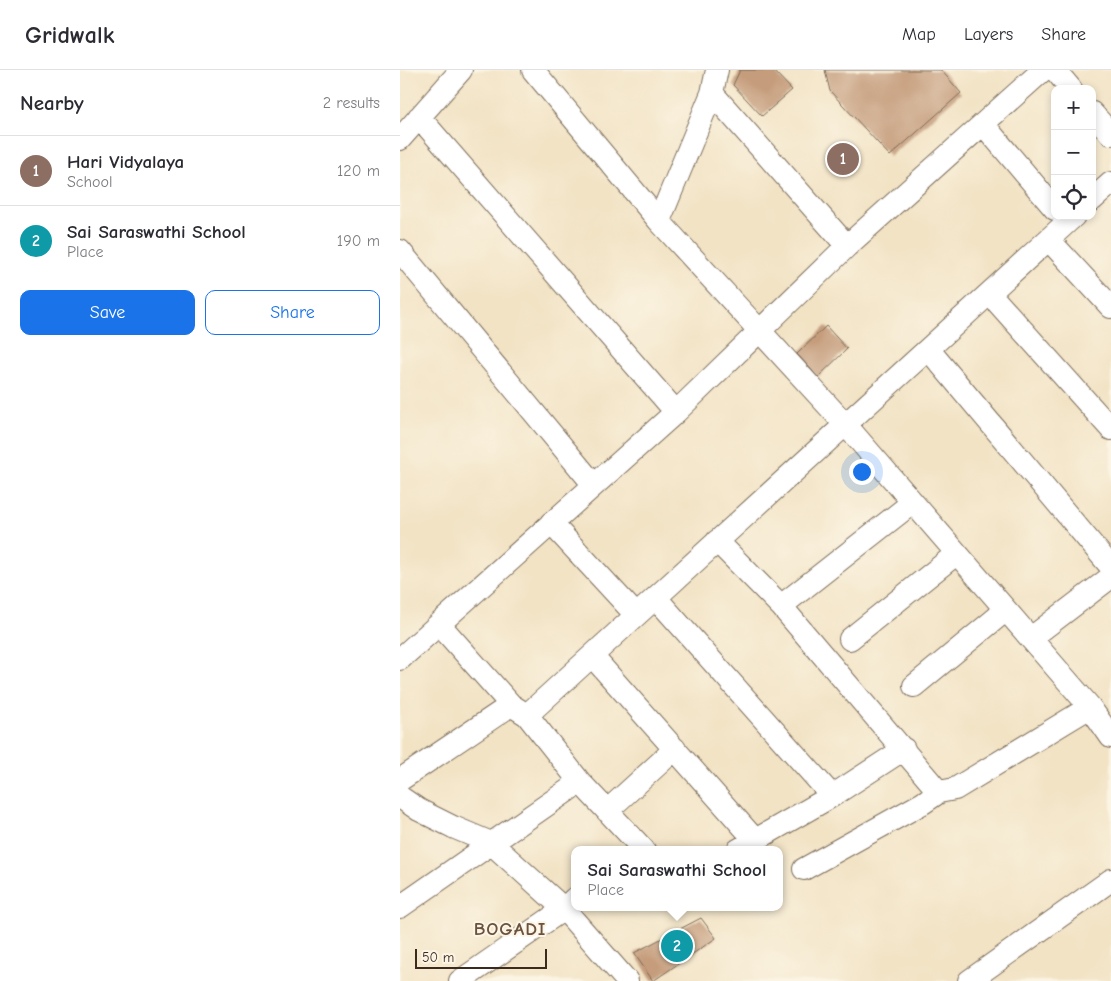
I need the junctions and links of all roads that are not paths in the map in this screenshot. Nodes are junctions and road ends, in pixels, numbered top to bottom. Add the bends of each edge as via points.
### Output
1 (461, 70) edge
2 (532, 70) edge
3 (717, 70) edge
4 (1042, 70) edge
5 (1055, 70) edge
6 (1068, 85) edge
7 (712, 93) junction
8 (419, 117) junction
9 (1096, 117) edge
10 (983, 124) junction
11 (1111, 134) edge
12 (400, 140) edge
13 (1111, 183) edge
14 (1096, 196) edge
15 (1051, 201) edge
16 (1062, 220) edge
17 (659, 221) junction
18 (1049, 240) junction
19 (847, 246) junction
20 (400, 251) edge
21 (990, 294) junction
22 (1111, 307) edge
23 (760, 329) junction
24 (929, 350) junction
25 (676, 412) junction
26 (845, 424) junction
27 (1111, 429) edge
28 (594, 485) junction
29 (912, 503) junction
30 (551, 523) junction
31 (717, 541) junction
32 (956, 554) junction
33 (1111, 567) edge
34 (1111, 577) edge
35 (656, 598) junction
36 (781, 606) junction
37 (1006, 610) junction
38 (636, 615) junction
39 (439, 624) junction
40 (1031, 638) junction
41 (850, 639) dead end
42 (593, 657) junction
43 (400, 659) edge
44 (914, 686) dead end
45 (1090, 708) junction
46 (519, 710) junction
47 (1111, 737) edge
48 (675, 749) junction
49 (904, 749) junction
50 (400, 780) edge
51 (580, 782) junction
52 (939, 792) junction
53 (400, 796) edge
54 (832, 796) junction
55 (607, 811) junction
56 (491, 843) junction
57 (747, 845) edge
58 (635, 846) edge
59 (804, 869) dead end
60 (1111, 880) edge
61 (569, 904) edge
62 (400, 907) edge
63 (574, 911) edge
64 (460, 981) edge
65 (627, 981) edge
66 (969, 981) edge

1 - 8 street
2 - 17 street
3 - 7 street
4 - 10 street
5 - 6 street
7 - 17 street
7 - 19 street
8 - 12 street
8 - 25 street
9 - 11 street
10 - 15 street
10 - 19 street
13 - 14 street
16 - 18 street
17 - 23 street
18 - 21 street
18 - 22 street
19 - 23 street
20 - 28 street
21 - 24 street
21 - 27 street
23 - 25 street
23 - 26 street
24 - 26 street
24 - 33 street
25 - 28 street
26 - 29 street
26 - 31 street
28 - 30 street
29 - 32 street
29 - 36 street
30 - 38 street
30 - 39 street
31 - 35 street
31 - 36 street
32 - 37 street
32 - 41 street
34 - 40 street
35 - 38 street
35 - 54 street
36 - 49 street
37 - 40 street
37 - 44 street
38 - 42 street
39 - 43 street
39 - 46 street
40 - 45 street
42 - 46 street
42 - 48 street
45 - 47 street
45 - 52 street via 955,789
46 - 50 street
46 - 51 street
48 - 55 street
48 - 57 street
49 - 52 street
49 - 54 street
51 - 55 street
51 - 56 street
52 - 59 street
53 - 56 street via 419,810
54 - 57 street
55 - 58 street
56 - 61 street
56 - 62 street
60 - 66 street
61 - 64 street
63 - 65 street

